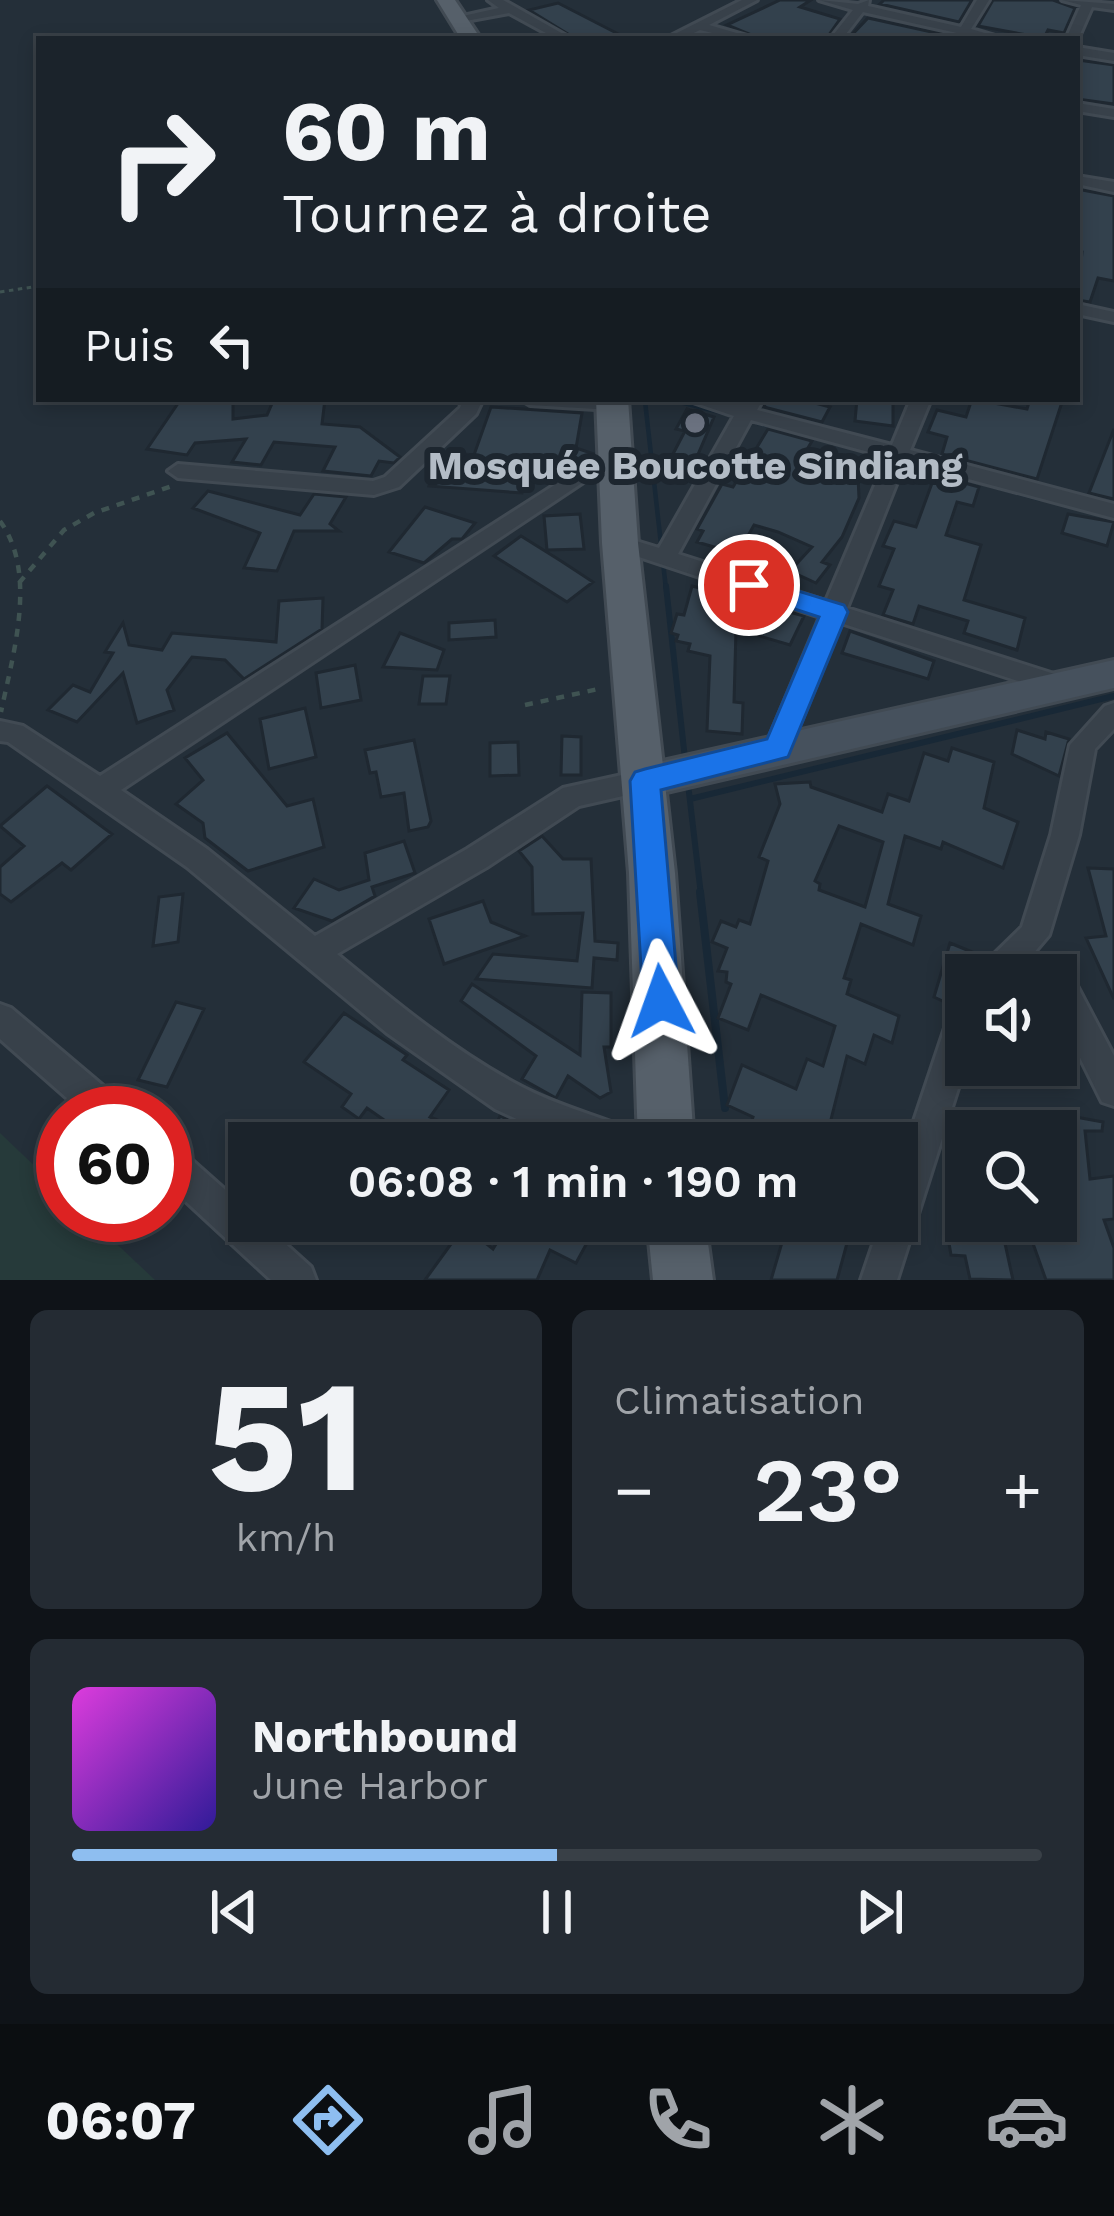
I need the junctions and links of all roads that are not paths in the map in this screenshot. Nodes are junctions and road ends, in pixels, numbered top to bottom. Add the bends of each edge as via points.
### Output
1 (446, 0) edge
2 (751, 0) edge
3 (825, 0) edge
4 (983, 0) edge
5 (1068, 0) edge
6 (1088, 2) edge
7 (508, 4) edge
8 (863, 5) edge
9 (1114, 7) edge
10 (460, 18) junction
11 (700, 26) junction
12 (469, 36) edge
13 (561, 36) edge
14 (678, 36) edge
15 (739, 36) edge
16 (838, 36) edge
17 (960, 36) edge
18 (1073, 36) edge
19 (1080, 51) edge
20 (1114, 57) edge
21 (1080, 107) edge
22 (1114, 112) edge
23 (1080, 181) edge
24 (1114, 187) edge
25 (1080, 310) edge
26 (1114, 317) edge
27 (472, 402) edge
28 (612, 402) edge
29 (715, 402) edge
30 (920, 402) edge
31 (749, 407) edge
32 (614, 453) junction
33 (896, 454) junction
34 (178, 471) dead end
35 (1114, 511) edge
36 (620, 543) junction
37 (664, 558) junction
38 (834, 612) junction
39 (1101, 692) edge
40 (0, 731) edge
41 (778, 748) junction
42 (645, 781) junction
43 (99, 791) junction
44 (1034, 934) junction
45 (314, 952) junction
46 (1014, 954) edge
47 (1044, 954) edge
48 (1077, 1011) edge
49 (0, 1019) edge
50 (1106, 1057) edge
51 (945, 1077) edge
52 (78, 1086) edge
53 (1114, 1090) edge
54 (559, 1122) edge
55 (665, 1122) edge
56 (192, 1184) edge
57 (678, 1242) edge
58 (298, 1280) edge
59 (683, 1280) edge
60 (879, 1280) edge

1 - 10 main road
2 - 11 street
3 - 8 street
4 - 17 street
5 - 6 street
6 - 9 street
6 - 18 street
7 - 10 street
7 - 13 street
8 - 16 street
8 - 17 street
10 - 12 main road
11 - 14 street
11 - 15 street
19 - 20 street
21 - 22 street
23 - 24 street
25 - 26 street
27 - 34 street via 392,482 374,488
28 - 32 main road
29 - 31 street
30 - 33 street
31 - 33 street
31 - 37 street
32 - 36 main road
32 - 43 street
33 - 35 street
33 - 38 street
36 - 37 street
36 - 42 main road
37 - 38 street
38 - 39 street
38 - 41 street
39 - 41 street
39 - 44 street
40 - 43 street
41 - 42 street
42 - 45 street via 573,796
42 - 55 main road
43 - 45 street
44 - 46 street
44 - 47 street
45 - 54 street via 473,1073
48 - 50 street
49 - 52 street
50 - 53 street
51 - 60 street
56 - 58 street
57 - 59 main road

